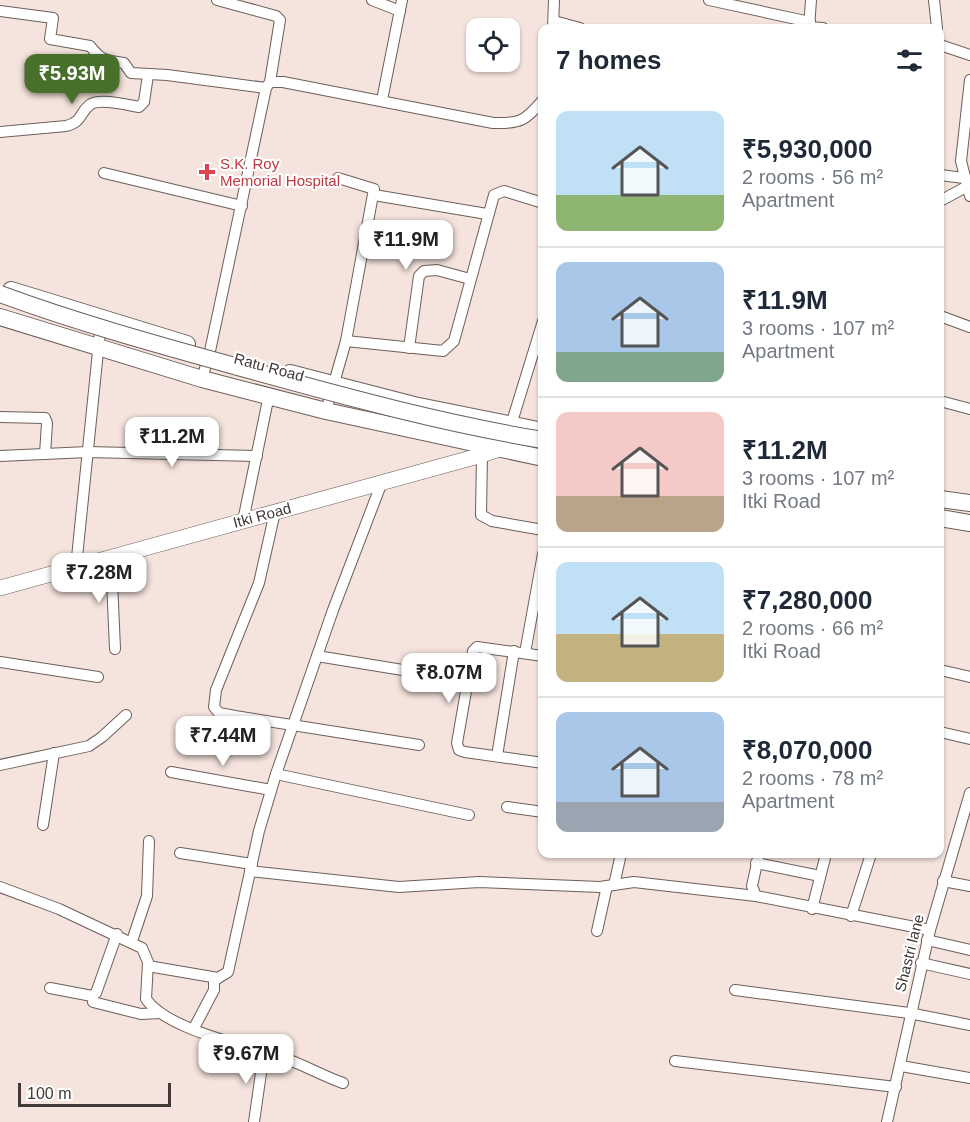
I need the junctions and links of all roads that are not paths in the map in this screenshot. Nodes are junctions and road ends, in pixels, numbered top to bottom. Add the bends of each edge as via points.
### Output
1 (217, 0) edge
2 (372, 0) edge
3 (554, 0) edge
4 (709, 0) edge
5 (812, 0) edge
6 (934, 0) edge
7 (401, 5) edge
8 (0, 10) edge
9 (554, 24) edge
10 (801, 24) edge
11 (809, 24) edge
12 (937, 24) edge
13 (944, 46) edge
14 (970, 55) edge
15 (148, 75) junction
16 (970, 80) edge
17 (268, 85) junction
18 (382, 100) junction
19 (538, 106) edge
20 (0, 132) edge
21 (104, 173) dead end
22 (944, 177) edge
23 (338, 178) dead end
24 (967, 187) edge
25 (374, 195) junction
26 (944, 199) edge
27 (538, 201) edge
28 (242, 206) junction
29 (487, 214) junction
30 (470, 279) junction
31 (0, 286) edge
32 (0, 294) edge
33 (0, 304) edge
34 (0, 317) edge
35 (944, 317) edge
36 (102, 319) junction
37 (970, 327) edge
38 (538, 338) edge
39 (346, 341) junction
40 (97, 347) junction
41 (409, 348) junction
42 (210, 351) junction
43 (202, 379) junction
44 (334, 384) junction
45 (269, 395) junction
46 (944, 402) edge
47 (970, 409) edge
48 (326, 411) junction
49 (0, 417) edge
50 (511, 425) junction
51 (538, 431) edge
52 (538, 439) edge
53 (500, 449) junction
54 (538, 449) edge
55 (88, 452) junction
56 (45, 454) junction
57 (482, 455) junction
58 (0, 456) edge
59 (257, 456) junction
60 (538, 457) edge
61 (382, 482) junction
62 (944, 500) edge
63 (970, 503) edge
64 (944, 509) edge
65 (275, 512) junction
66 (970, 513) edge
67 (944, 519) edge
68 (243, 521) junction
69 (970, 523) edge
70 (944, 527) edge
71 (538, 529) edge
72 (970, 531) edge
73 (111, 557) junction
74 (76, 567) junction
75 (0, 588) edge
76 (538, 608) edge
77 (115, 649) dead end
78 (519, 652) junction
79 (538, 655) edge
80 (317, 656) junction
81 (0, 662) edge
82 (944, 671) edge
83 (421, 673) dead end
84 (98, 677) dead end
85 (970, 677) edge
86 (126, 715) dead end
87 (293, 724) junction
88 (944, 733) edge
89 (970, 739) edge
90 (419, 745) dead end
91 (54, 753) junction
92 (497, 756) junction
93 (538, 762) edge
94 (0, 765) edge
95 (171, 772) dead end
96 (276, 774) junction
97 (271, 790) junction
98 (970, 793) edge
99 (507, 807) dead end
100 (538, 811) edge
101 (469, 815) dead end
102 (43, 825) dead end
103 (149, 841) dead end
104 (180, 853) dead end
105 (620, 858) edge
106 (758, 858) edge
107 (825, 858) edge
108 (871, 858) edge
109 (251, 867) junction
110 (820, 876) junction
111 (944, 881) junction
112 (610, 885) junction
113 (970, 886) edge
114 (0, 887) edge
115 (756, 896) junction
116 (812, 909) junction
117 (851, 916) junction
118 (597, 932) dead end
119 (117, 934) junction
120 (928, 935) junction
121 (132, 941) junction
122 (970, 950) edge
123 (921, 963) junction
124 (148, 966) junction
125 (970, 974) edge
126 (218, 978) junction
127 (50, 988) dead end
128 (735, 990) dead end
129 (93, 1002) dead end
130 (160, 1013) junction
131 (909, 1013) junction
132 (970, 1025) edge
133 (194, 1028) junction
134 (264, 1052) junction
135 (675, 1061) dead end
136 (901, 1066) junction
137 (970, 1078) edge
138 (343, 1083) dead end
139 (896, 1087) junction
140 (254, 1122) edge
141 (886, 1122) edge

1 - 17 street via 280,20
2 - 7 street
3 - 9 street
4 - 10 street
5 - 11 street
6 - 12 street
7 - 18 street
8 - 15 street via 53,18 50,39 90,46 102,59 124,63 131,73
13 - 14 street
15 - 17 street
15 - 20 street via 144,102 139,107 99,102 91,104 76,123
16 - 24 street via 962,145
17 - 18 street via 284,82
17 - 28 street
18 - 19 street via 505,123 520,122
21 - 28 street
22 - 24 street
23 - 25 street via 369,186 375,189
24 - 26 street
25 - 29 street
25 - 39 street
27 - 29 street via 498,192
28 - 42 street
29 - 30 street
30 - 41 street via 450,347 443,351
30 - 41 street via 437,270 424,271 419,276
31 - 36 main road, Ratu Road
32 - 52 main road, bridge via 146,342 260,373
33 - 54 main road via 143,351 280,389
34 - 40 main road, Ratu Road
35 - 37 street
36 - 40 street
36 - 42 main road, Ratu Road
38 - 50 street
39 - 41 street
39 - 44 street
40 - 43 main road, Ratu Road
40 - 55 street
42 - 43 street
42 - 44 main road, Ratu Road
43 - 45 main road, Ratu Road
44 - 48 street
44 - 50 main road, Ratu Road
45 - 48 main road, Ratu Road
45 - 59 street
46 - 47 street
48 - 53 main road, Ratu Road
49 - 56 street via 45,418
50 - 51 main road, Ratu Road
50 - 53 street
53 - 57 street, Itki Road
53 - 60 main road, Ratu Road
55 - 56 street
55 - 59 street
55 - 74 street
56 - 58 street
57 - 61 street, Itki Road
57 - 71 street via 481,515 492,521
59 - 68 street
61 - 65 street, Itki Road
61 - 80 street
62 - 63 main road
64 - 66 main road
65 - 68 street, Itki Road
65 - 87 street via 259,582 216,690 214,707 219,712
67 - 69 main road
68 - 73 street, Itki Road
70 - 72 main road
73 - 74 street, Itki Road
73 - 77 street
74 - 75 street, Itki Road
76 - 78 street
78 - 79 street
78 - 92 street
78 - 92 street via 484,646 473,651 457,743 459,750
80 - 83 street
80 - 87 street
81 - 84 street
82 - 85 street
86 - 91 street via 94,743
87 - 90 street
87 - 96 street
88 - 89 street
91 - 94 street
91 - 102 street
92 - 93 street
95 - 97 street
96 - 97 street
96 - 101 street
97 - 109 street
98 - 111 street, Shastri lane
99 - 100 street
103 - 121 street via 147,896
104 - 109 street
105 - 112 street
106 - 110 street
106 - 115 street via 752,886
107 - 110 street
108 - 117 street
109 - 112 street via 399,887 479,882
109 - 126 street via 228,972
110 - 116 street
111 - 113 street
111 - 120 street, Shastri lane
112 - 115 street via 634,882
112 - 118 street
114 - 119 street
115 - 116 street
116 - 117 street
117 - 120 street
119 - 121 street
119 - 127 street via 96,993 92,996
120 - 122 street
120 - 123 street, Shastri lane
121 - 124 street via 147,954
123 - 125 street
123 - 131 street, Shastri lane
124 - 126 street
124 - 130 street via 146,999
126 - 133 street
128 - 131 street
129 - 130 street via 141,1014
130 - 133 street
131 - 132 street
131 - 136 street, Shastri lane
133 - 134 street
134 - 138 street
134 - 140 street
135 - 139 street
136 - 137 street
136 - 139 street, Shastri lane
139 - 141 street, Shastri lane

